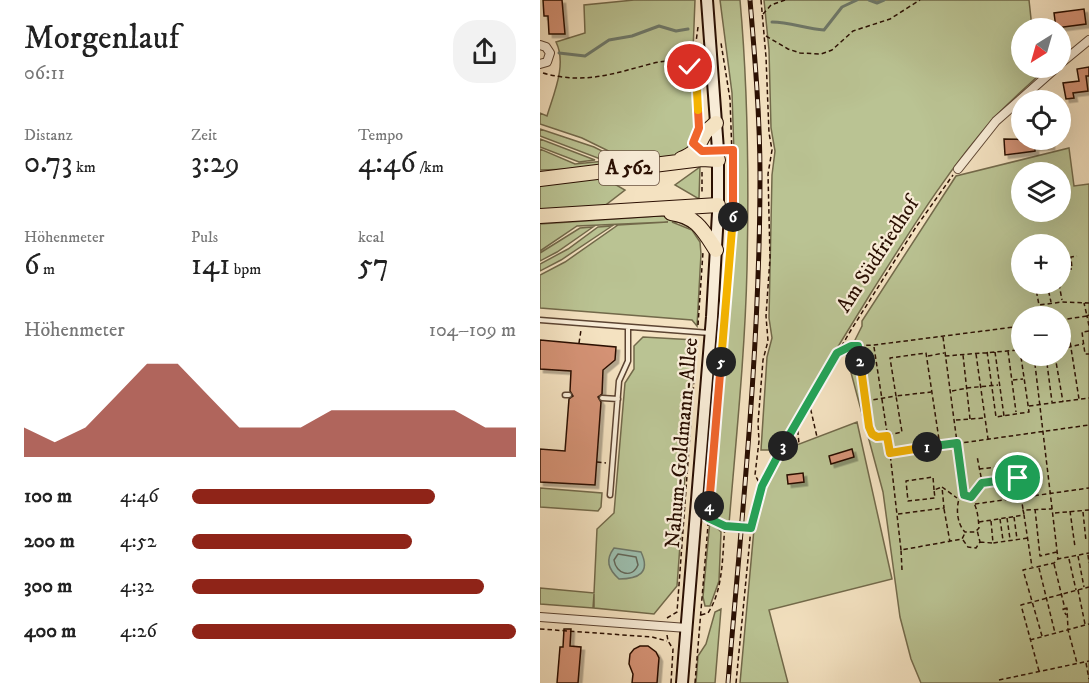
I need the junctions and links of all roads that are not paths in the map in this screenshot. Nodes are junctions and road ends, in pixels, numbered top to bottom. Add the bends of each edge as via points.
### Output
1 (707, 0) edge
2 (1089, 40) edge
3 (540, 45) edge
4 (1071, 55) edge
5 (540, 64) edge
6 (1045, 78) edge
7 (716, 123) junction
8 (718, 155) junction
9 (675, 162) junction
10 (958, 169) road end
11 (540, 179) edge
12 (718, 205) junction
13 (651, 210) junction
14 (540, 216) edge
15 (709, 250) junction
16 (540, 320) edge
17 (628, 327) junction
18 (711, 333) junction
19 (602, 398) dead end
20 (618, 399) junction
21 (610, 495) dead end
22 (540, 617) edge
23 (687, 628) junction
24 (682, 683) edge

1 - 7 main road, Nahum-Goldmann-Allee
2 - 4 street
3 - 5 street via 550,53 547,63
6 - 10 street via 996,121
7 - 8 main road, Nahum-Goldmann-Allee
7 - 9 highway via 693,152
8 - 9 highway, A 562
8 - 12 main road, Nahum-Goldmann-Allee
9 - 11 highway, A 562
12 - 13 highway, A 562
12 - 15 main road, Nahum-Goldmann-Allee
13 - 14 highway, A 562
13 - 15 highway via 685,215 697,223
15 - 18 main road, Nahum-Goldmann-Allee
16 - 17 lane
17 - 18 lane
17 - 20 lane via 628,361 619,381
18 - 23 main road, Nahum-Goldmann-Allee
19 - 20 lane
20 - 21 lane
22 - 23 street
23 - 24 main road, Nahum-Goldmann-Allee

